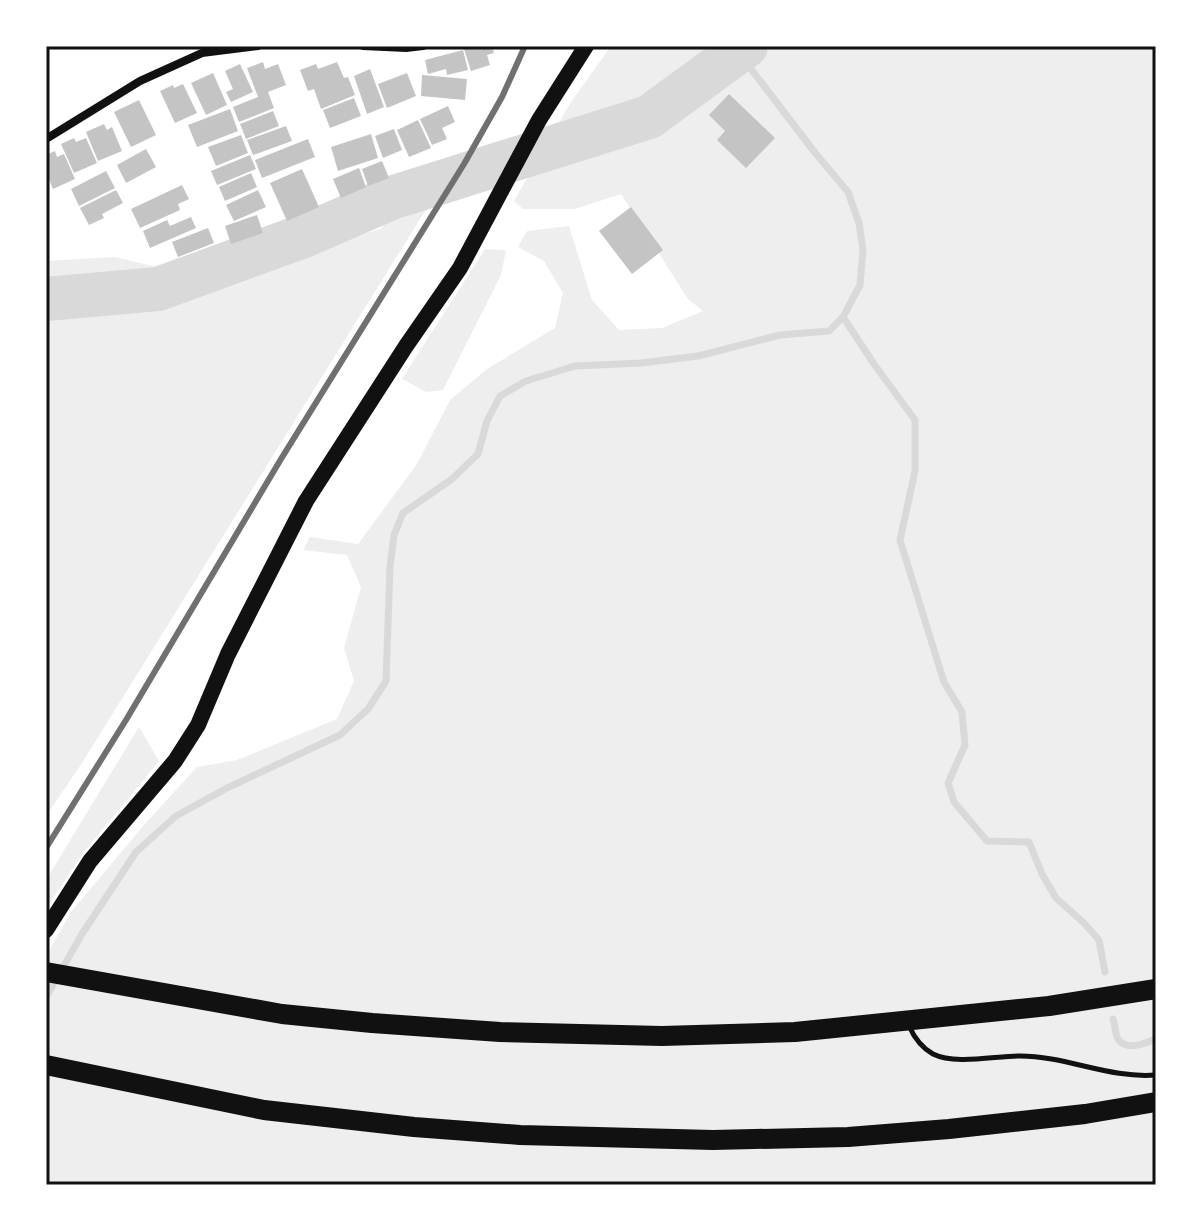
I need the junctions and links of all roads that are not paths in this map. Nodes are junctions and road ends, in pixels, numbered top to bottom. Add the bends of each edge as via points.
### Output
1 (258, 46) edge
2 (363, 46) edge
3 (423, 46) edge
4 (586, 46) edge
5 (46, 139) edge
6 (46, 930) edge
7 (46, 972) edge
8 (1156, 989) edge
9 (907, 1020) junction
10 (46, 1065) edge
11 (1156, 1075) edge
12 (1156, 1102) edge

1 - 5 street via 202,53 140,81
2 - 3 street
4 - 6 main road via 539,120 460,268 306,501 198,725 175,761 90,861
7 - 9 highway via 282,1014 500,1032 662,1036 795,1032
8 - 9 highway
9 - 11 lane via 915,1039 933,1054 952,1059 1052,1058
10 - 12 highway via 264,1110 520,1135 848,1137

